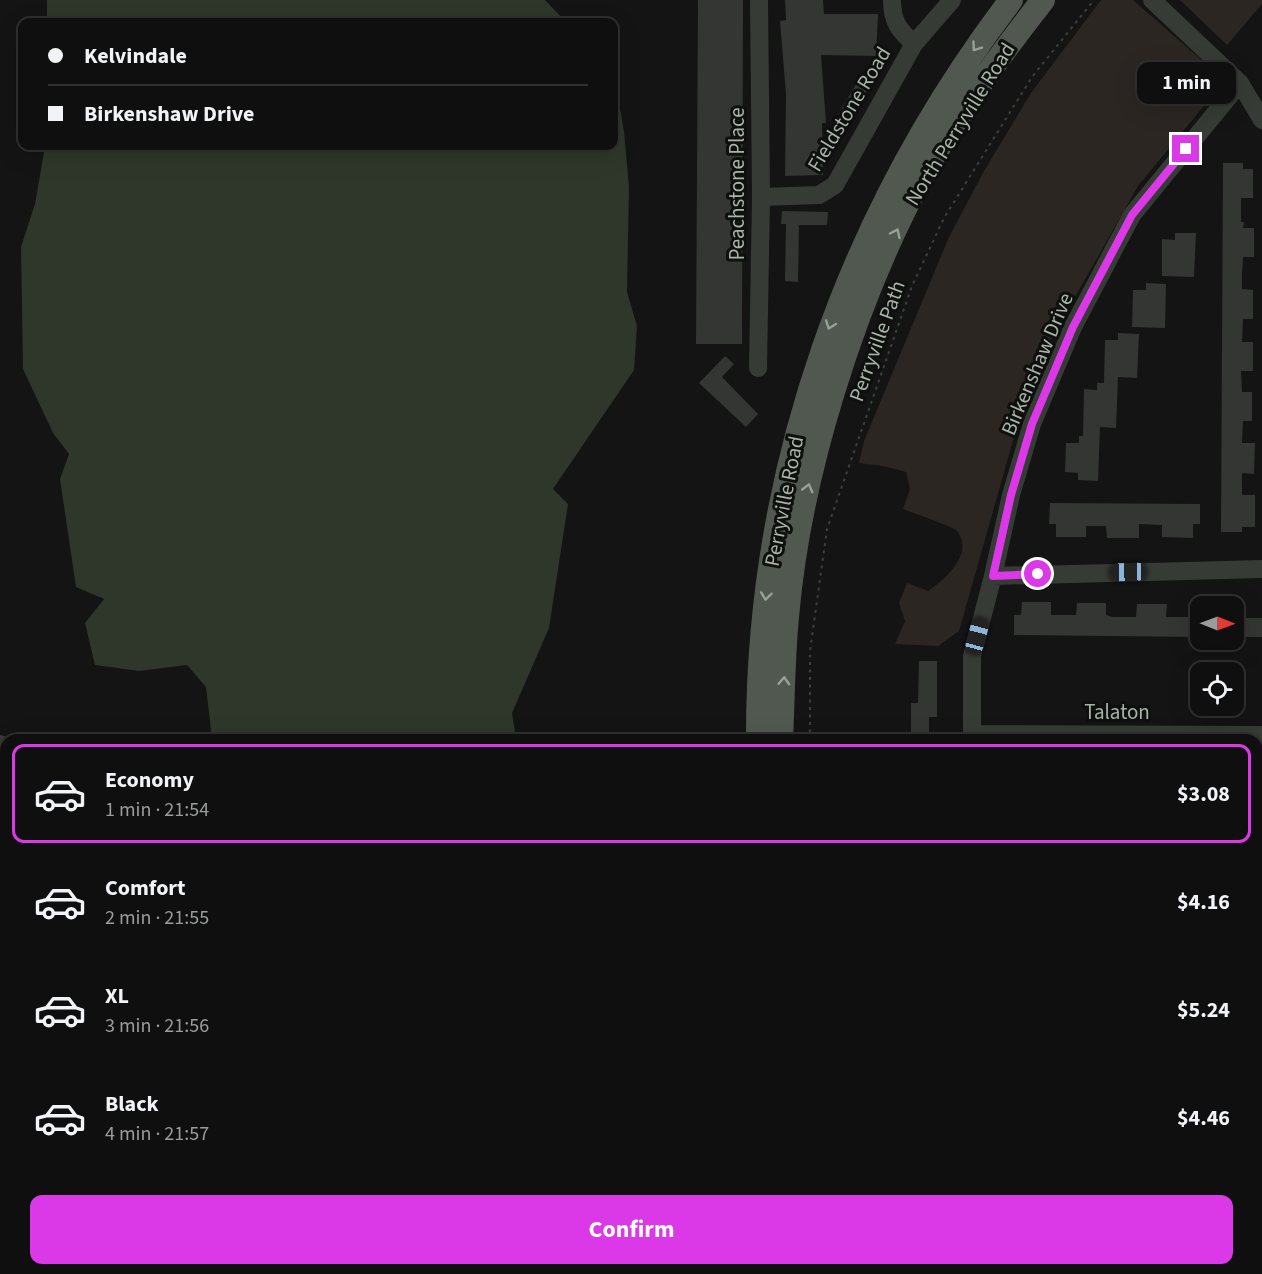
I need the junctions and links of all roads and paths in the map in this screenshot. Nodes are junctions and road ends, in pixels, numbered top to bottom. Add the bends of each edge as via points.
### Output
1 (759, 0) edge
2 (892, 0) edge
3 (952, 0) edge
4 (1011, 0) edge
5 (1043, 0) edge
6 (1094, 0) edge
7 (1152, 0) edge
8 (914, 44) junction
9 (1240, 83) junction
10 (1260, 113) edge
11 (761, 197) junction
12 (851, 271) joint
13 (871, 286) joint
14 (758, 368) dead end
15 (1262, 569) edge
16 (993, 576) junction
17 (758, 734) edge
18 (781, 734) edge
19 (810, 734) edge
20 (972, 734) edge

1 - 11 street, Peachstone Place
2 - 8 street via 892,16 898,30
3 - 8 street, Fieldstone Road
4 -> 12 main road, North Perryville Road via 924,126
13 -> 5 main road, North Perryville Road via 922,177 989,69
6 - 19 path, Perryville Path via 1032,77 944,218 912,286 827,529 810,651
7 - 9 street
8 - 11 street, Fieldstone Road via 835,185 819,195
9 - 10 street
9 - 16 street, Birkenshaw Drive via 1132,215 1073,327 1032,424
11 - 14 street, Peachstone Place
12 -> 17 main road, Perryville Road via 828,331 789,462 762,632
18 -> 13 main road, Perryville Road via 787,615 805,499 832,397
15 - 16 street
16 - 20 street, Birkenshaw Drive via 972,656

